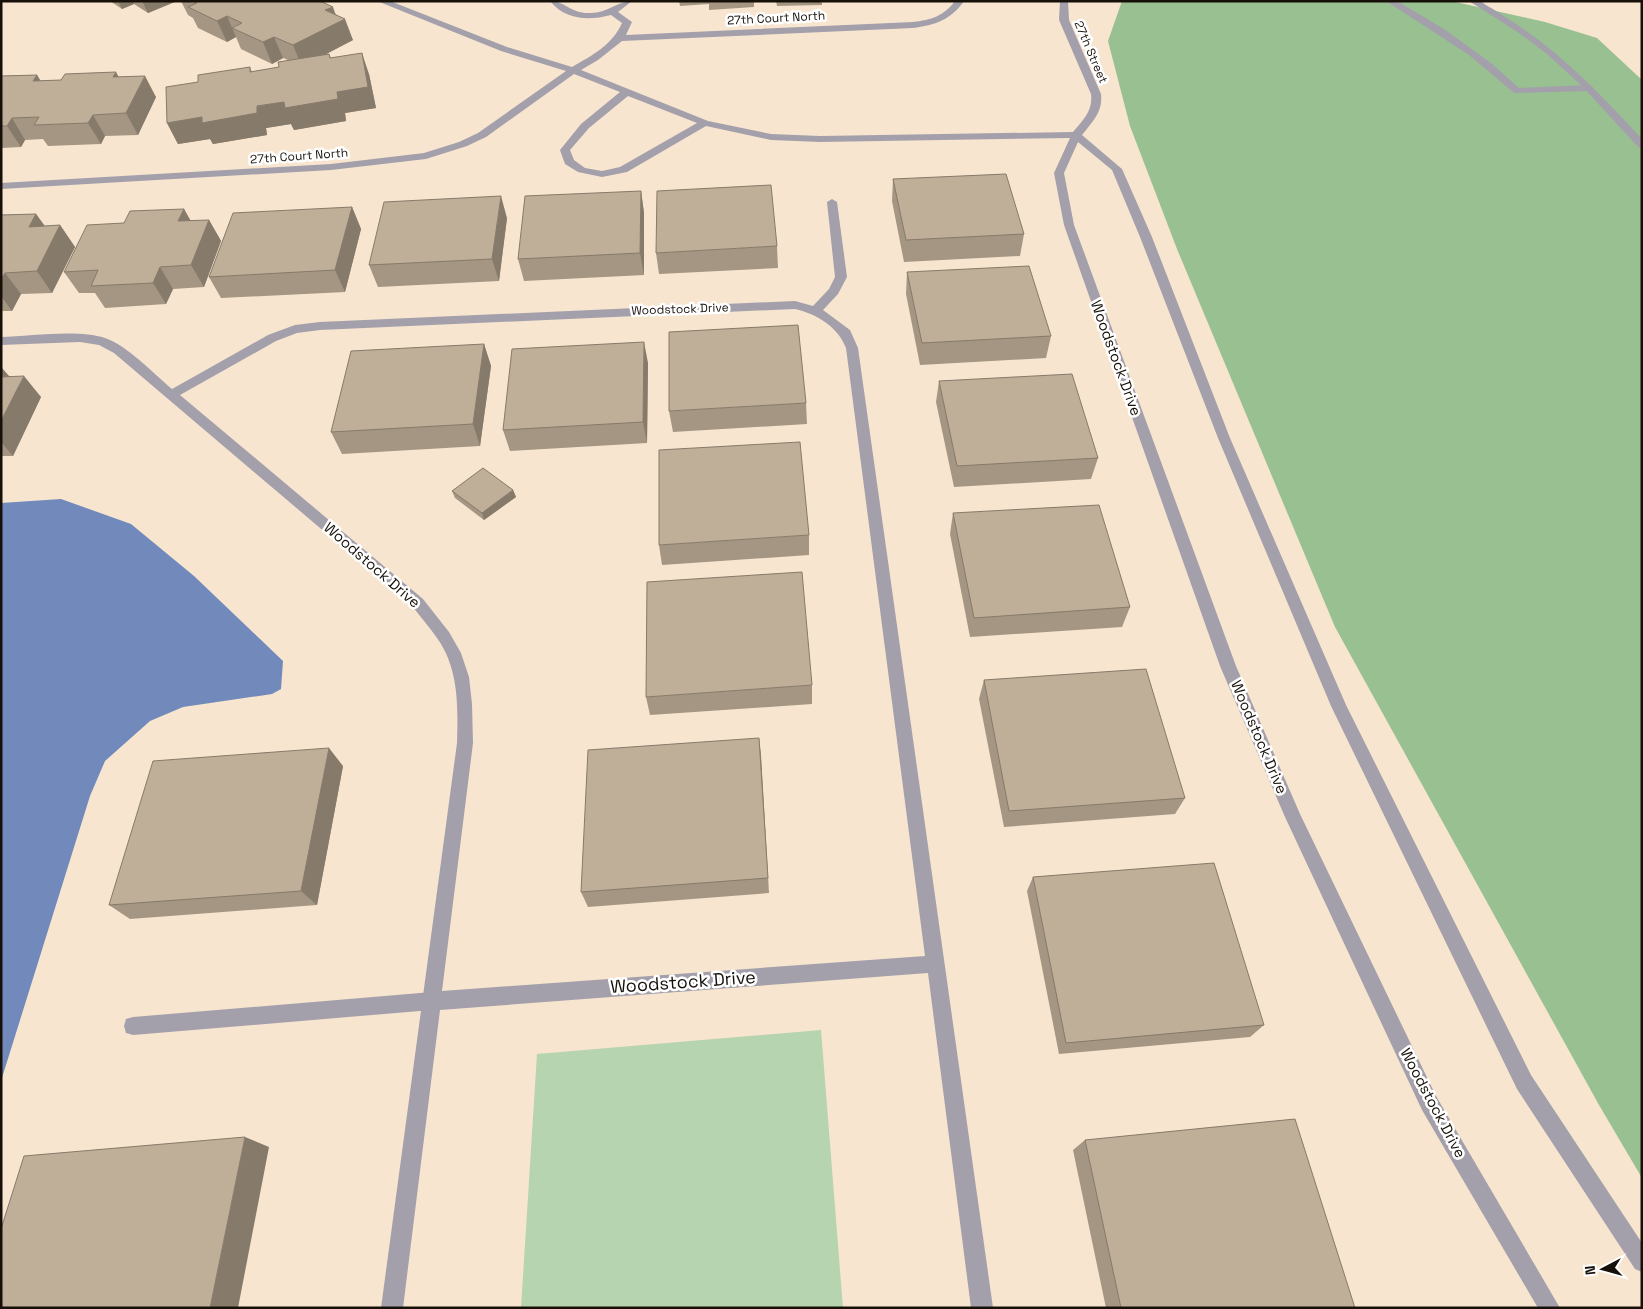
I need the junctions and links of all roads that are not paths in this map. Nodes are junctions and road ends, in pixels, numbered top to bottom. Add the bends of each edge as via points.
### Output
1 (382, 1) edge
2 (554, 1) edge
3 (628, 1) edge
4 (960, 1) edge
5 (1064, 1) edge
6 (1390, 1) edge
7 (1473, 1) edge
8 (612, 12) junction
9 (620, 38) junction
10 (573, 70) junction
11 (1589, 88) junction
12 (627, 92) junction
13 (705, 124) junction
14 (1076, 135) junction
15 (1642, 145) edge
16 (1, 186) edge
17 (832, 202) dead end
18 (816, 310) junction
19 (1, 341) edge
20 (171, 395) junction
21 (935, 964) junction
22 (432, 1001) junction
23 (133, 1026) dead end
24 (1642, 1262) edge
25 (392, 1308) edge
26 (982, 1308) edge
27 (1550, 1308) edge

1 - 10 street via 504,49
2 - 8 street via 562,10 576,15 596,16
3 - 8 street
4 - 9 street, 27th Court North via 946,17 913,25
5 - 14 street, 27th Street via 1064,20 1096,94 1097,105
6 - 11 street via 1436,26 1494,68 1517,91
7 - 11 street via 1550,52
8 - 9 street via 627,22
9 - 10 street, 27th Court North
10 - 12 street
10 - 16 street, 27th Court North via 482,135 426,156 331,167
11 - 15 street
12 - 13 street
12 - 13 street via 575,137 565,150 569,162 582,170 595,172 623,170
13 - 14 street via 770,137
14 - 24 street via 1117,168 1224,438 1339,706 1524,1082
14 - 27 street, Woodstock Drive via 1059,173 1068,225 1228,666 1293,817 1429,1102
17 - 18 street via 841,277 834,291
18 - 20 street, Woodstock Drive via 795,305 295,329 272,338
18 - 21 street, Woodstock Drive via 846,333 852,348
19 - 20 street, Woodstock Drive via 80,338 102,341 118,350
20 - 22 street, Woodstock Drive via 418,604 448,642 458,664 464,689 465,743
21 - 22 street, Woodstock Drive
21 - 26 street, Woodstock Drive
22 - 23 street
22 - 25 street, Woodstock Drive

